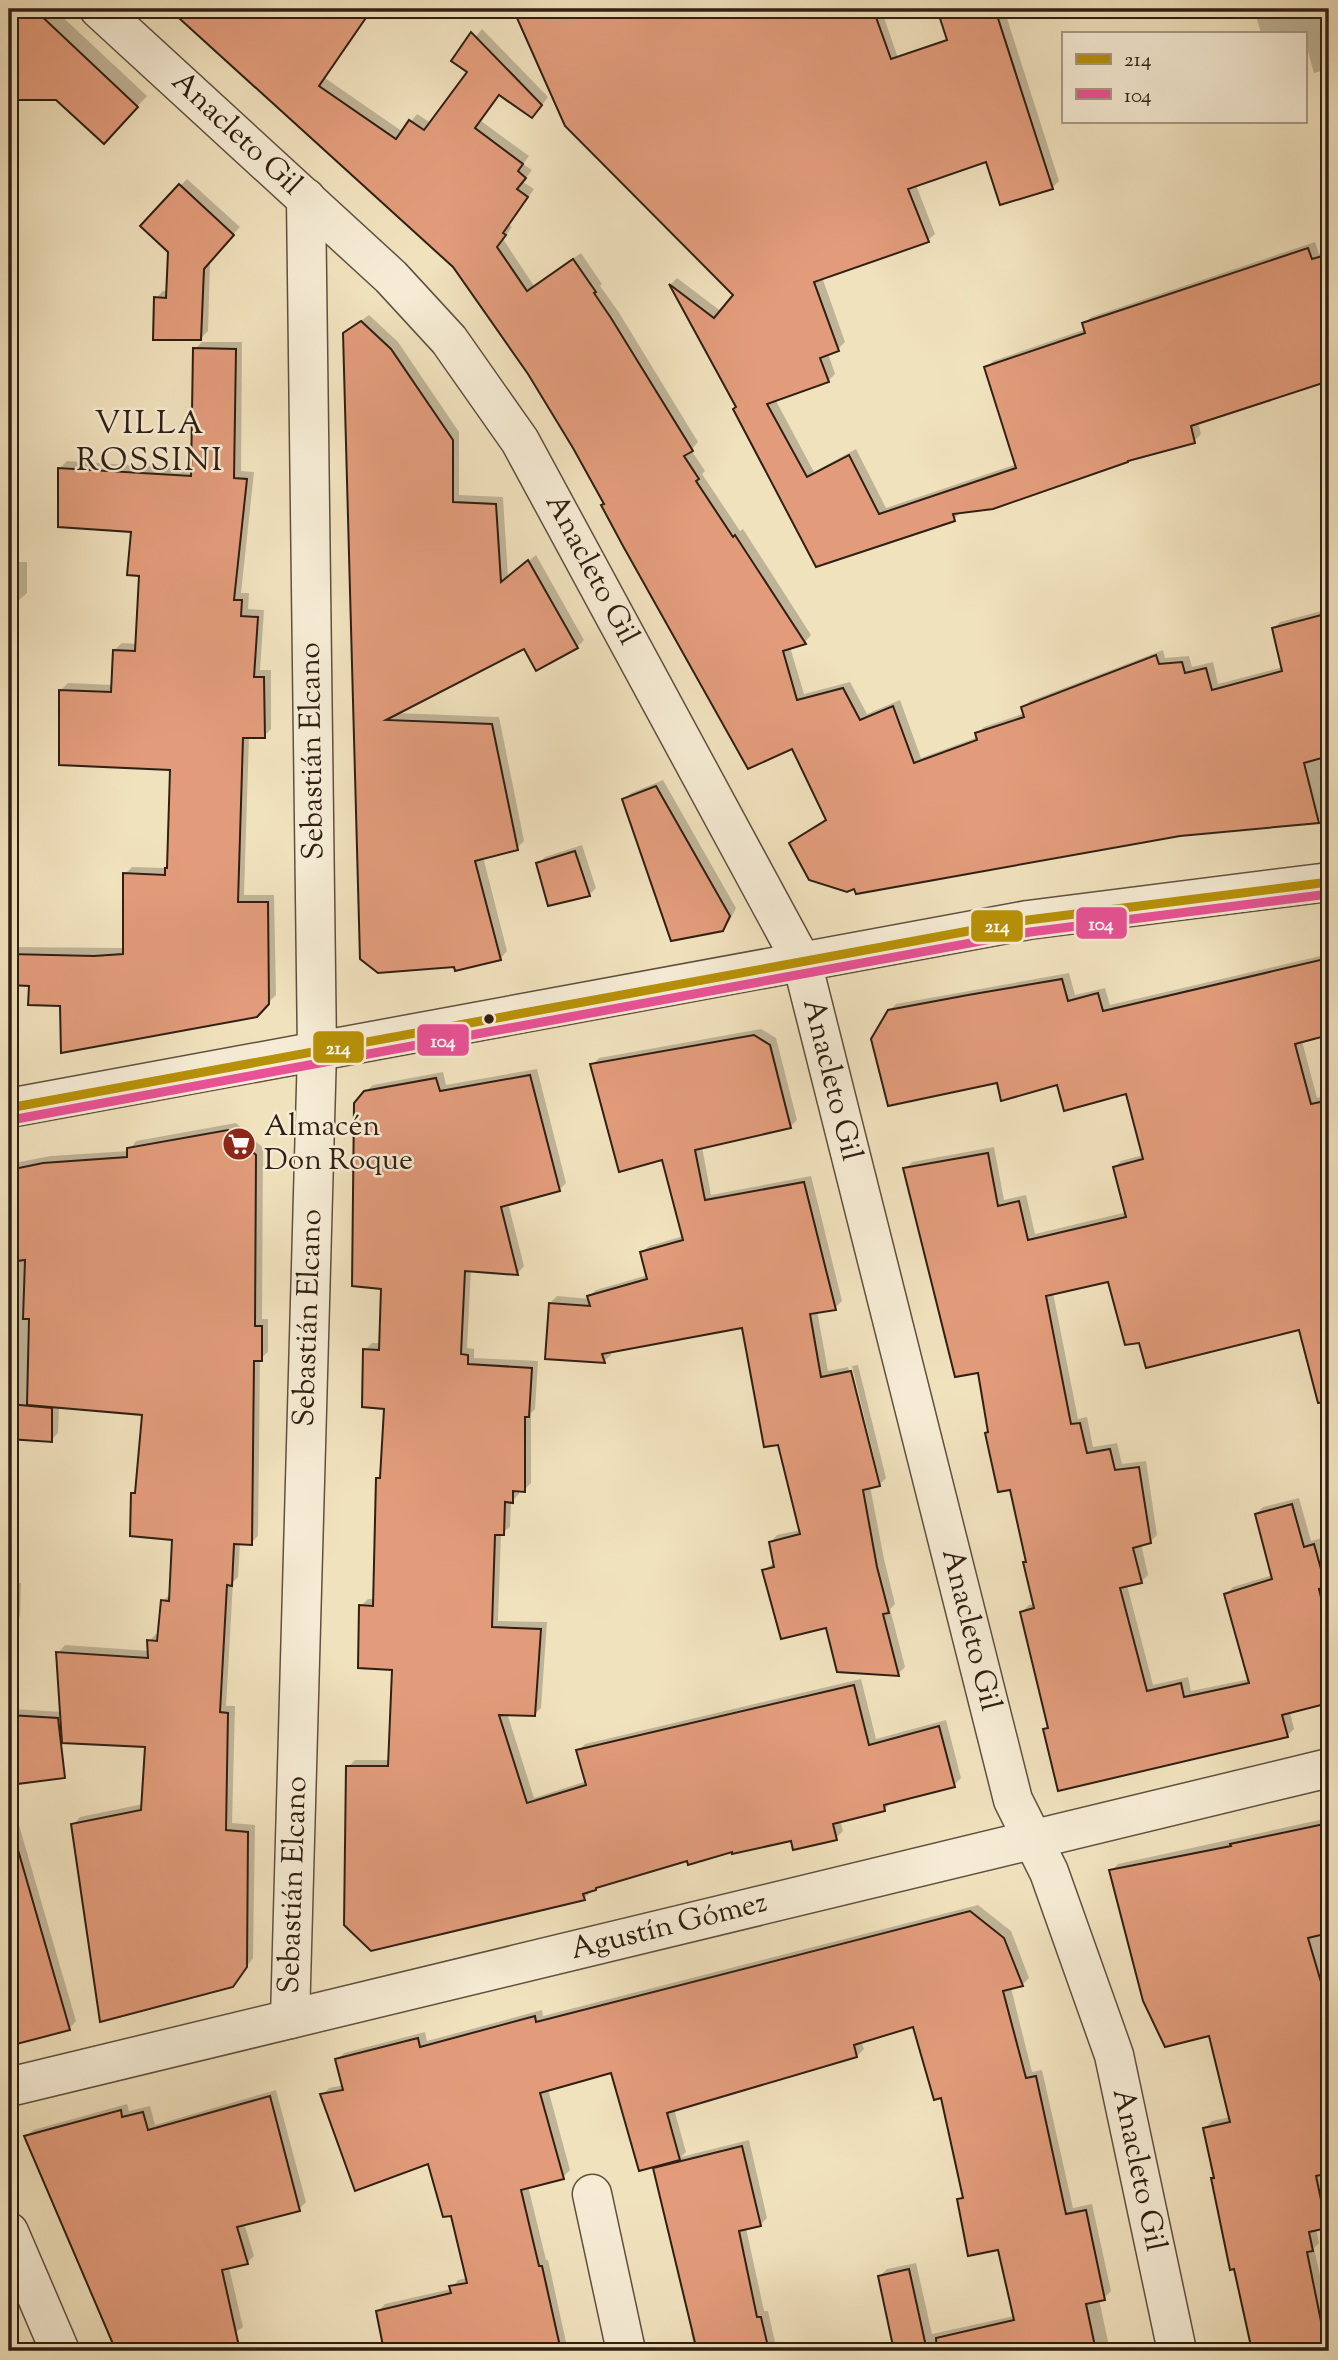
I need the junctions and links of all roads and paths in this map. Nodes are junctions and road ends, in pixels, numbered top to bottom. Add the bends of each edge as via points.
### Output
1 (99, 9) edge
2 (306, 198) junction
3 (1329, 881) edge
4 (802, 962) junction
5 (317, 1051) junction
6 (9, 1108) edge
7 (1329, 1768) edge
8 (1033, 1840) junction
9 (290, 2018) junction
10 (9, 2087) edge
11 (592, 2194) dead end
12 (9, 2232) edge
13 (60, 2351) edge
14 (626, 2351) edge
15 (1177, 2351) edge

1 - 2 street, Anacleto Gil
2 - 4 street, Anacleto Gil via 425,313 499,408 534,464
2 - 5 street, Sebastián Elcano
3 - 4 street via 1028,920
4 - 5 street
4 - 8 street, Anacleto Gil via 1013,1800
5 - 6 street
5 - 9 street, Sebastián Elcano
7 - 8 street, Agustín Gómez
8 - 9 street, Agustín Gómez
8 - 15 street, Anacleto Gil via 1049,1872 1114,2055
9 - 10 street, Agustín Gómez
11 - 14 street
12 - 13 street

